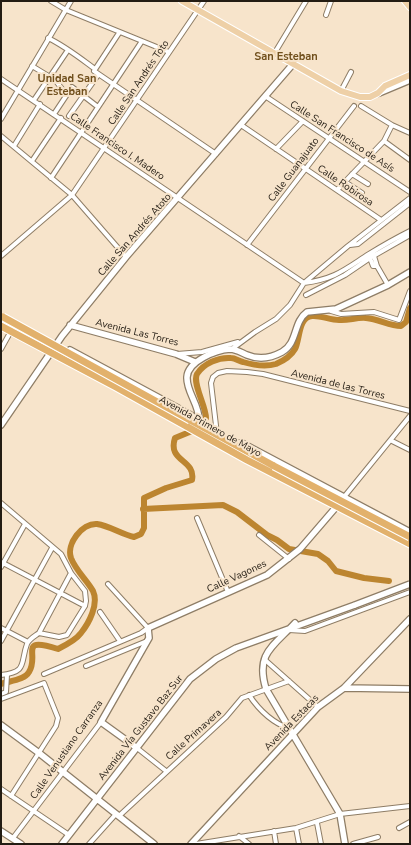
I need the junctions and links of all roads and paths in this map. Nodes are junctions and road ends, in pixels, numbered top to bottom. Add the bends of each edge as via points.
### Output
1 (51, 1) edge
2 (71, 1) edge
3 (182, 1) edge
4 (204, 1) edge
5 (306, 1) edge
6 (331, 1) edge
7 (404, 1) edge
8 (410, 7) edge
9 (66, 10) junction
10 (198, 10) junction
11 (410, 11) edge
12 (326, 14) dead end
13 (119, 33) junction
14 (48, 38) junction
15 (142, 41) junction
16 (68, 50) junction
17 (169, 52) junction
18 (274, 54) junction
19 (293, 64) junction
20 (32, 66) junction
21 (95, 69) junction
22 (351, 72) dead end
23 (98, 74) junction
24 (410, 75) edge
25 (50, 77) junction
26 (1, 78) edge
27 (410, 80) edge
28 (113, 85) junction
29 (18, 90) junction
30 (341, 91) junction
31 (378, 94) junction
32 (67, 95) junction
33 (85, 95) junction
34 (265, 96) junction
35 (34, 100) junction
36 (136, 101) junction
37 (40, 104) junction
38 (354, 106) dead end
39 (361, 106) dead end
40 (98, 107) junction
41 (54, 114) junction
42 (69, 116) dead end
43 (60, 118) junction
44 (1, 119) edge
45 (303, 121) junction
46 (241, 125) junction
47 (392, 125) junction
48 (81, 132) junction
49 (410, 133) edge
50 (1, 136) edge
51 (329, 137) junction
52 (384, 141) junction
53 (14, 146) junction
54 (104, 148) junction
55 (276, 149) junction
56 (216, 154) junction
57 (410, 160) edge
58 (32, 161) junction
59 (364, 161) junction
60 (305, 168) junction
61 (352, 174) junction
62 (51, 178) junction
63 (345, 182) junction
64 (368, 184) dead end
65 (337, 190) junction
66 (410, 192) edge
67 (362, 193) dead end
68 (72, 195) junction
69 (178, 198) junction
70 (410, 198) edge
71 (410, 203) edge
72 (382, 220) junction
73 (410, 231) edge
74 (410, 235) edge
75 (248, 245) junction
76 (348, 246) junction
77 (1, 256) edge
78 (374, 256) junction
79 (126, 257) junction
80 (370, 258) junction
81 (377, 266) junction
82 (410, 272) edge
83 (344, 274) junction
84 (304, 283) junction
85 (388, 284) junction
86 (410, 291) edge
87 (306, 295) dead end
88 (331, 311) junction
89 (2, 315) edge
90 (70, 325) junction
91 (1, 326) edge
92 (11, 331) junction
93 (62, 336) junction
94 (245, 338) junction
95 (57, 343) junction
96 (64, 347) junction
97 (1, 348) edge
98 (232, 349) junction
99 (51, 352) junction
100 (176, 354) junction
101 (195, 362) junction
102 (121, 377) junction
103 (116, 387) junction
104 (410, 411) edge
105 (410, 416) edge
106 (199, 420) junction
107 (1, 425) edge
108 (205, 428) junction
109 (217, 436) junction
110 (392, 440) junction
111 (231, 443) junction
112 (410, 450) edge
113 (344, 497) junction
114 (1, 503) edge
115 (337, 506) junction
116 (374, 512) junction
117 (197, 518) dead end
118 (368, 522) junction
119 (25, 524) junction
120 (410, 532) edge
121 (259, 534) dead end
122 (410, 537) edge
123 (410, 544) edge
124 (52, 548) junction
125 (289, 559) junction
126 (2, 564) edge
127 (71, 573) junction
128 (34, 580) junction
129 (408, 583) edge
130 (108, 584) dead end
131 (228, 592) junction
132 (60, 593) junction
133 (409, 594) edge
134 (85, 606) junction
135 (100, 612) dead end
136 (410, 619) edge
137 (295, 623) dead end
138 (1, 628) edge
139 (148, 628) junction
140 (289, 630) junction
141 (6, 631) junction
142 (39, 633) junction
143 (1, 641) edge
144 (120, 641) junction
145 (148, 641) junction
146 (28, 642) junction
147 (264, 658) junction
148 (86, 666) dead end
149 (44, 674) dead end
150 (4, 675) edge
151 (289, 681) junction
152 (344, 688) junction
153 (266, 689) junction
154 (410, 689) edge
155 (1, 694) edge
156 (249, 695) junction
157 (1, 699) edge
158 (318, 707) junction
159 (101, 722) junction
160 (1, 725) edge
161 (290, 729) junction
162 (293, 735) junction
163 (137, 748) junction
164 (39, 753) junction
165 (166, 771) junction
166 (63, 772) junction
167 (1, 789) edge
168 (11, 796) junction
169 (97, 799) junction
170 (410, 806) edge
171 (34, 811) junction
172 (340, 814) junction
173 (118, 815) junction
174 (317, 822) junction
175 (410, 822) edge
176 (296, 828) junction
177 (399, 828) dead end
178 (1, 831) edge
179 (274, 831) junction
180 (69, 835) junction
181 (239, 836) junction
182 (13, 838) junction
183 (378, 838) dead end
184 (21, 844) edge
185 (62, 844) edge
186 (89, 844) edge
187 (154, 844) edge
188 (191, 844) edge
189 (196, 844) edge
190 (249, 844) edge
191 (276, 844) edge
192 (298, 844) edge
193 (321, 844) edge
194 (345, 844) edge
195 (353, 844) edge

1 - 9 street
2 - 9 street
3 - 10 main road
4 - 10 street, Calle San Andrés Toto
5 - 18 street
6 - 12 street
7 - 8 main road
7 - 11 street
9 - 13 street
9 - 14 street
10 - 17 street, Calle San Andrés Toto
10 - 18 main road
13 - 15 street
13 - 21 street
14 - 16 street via 64,45
14 - 20 street
15 - 17 street
15 - 28 street
16 - 21 street
16 - 25 street
17 - 36 street, Calle San Andrés Toto
18 - 19 main road
19 - 30 main road
19 - 34 street, Calle San Andrés Atoto
20 - 25 street
20 - 29 street
21 - 23 street
22 - 30 street
23 - 28 street
23 - 33 street
24 - 31 main road via 385,86
25 - 32 street via 56,80
25 - 35 street
26 - 29 street, Calle Francisco I. Madero
27 - 31 street
28 - 36 street
28 - 40 street
29 - 35 street, Calle Francisco I. Madero
29 - 44 street
30 - 31 main road via 360,97
32 - 33 street via 72,87
32 - 41 street
33 - 40 street
33 - 42 street
34 - 45 street, Calle San Francisco de Asís
34 - 46 street, Calle San Andrés Atoto
35 - 37 street, Calle Francisco I. Madero
36 - 54 street, Calle San Andrés Toto
36 - 56 street
37 - 41 street, Calle Francisco I. Madero
37 - 53 street
38 - 51 street, Calle Guanajuato
39 - 47 street
40 - 48 street
41 - 43 street, Calle Francisco I. Madero
43 - 48 street, Calle Francisco I. Madero
43 - 58 street
45 - 51 street, Calle San Francisco de Asís
45 - 55 street
46 - 55 street, Calle Robirosa
46 - 56 street, Calle San Andrés Atoto
47 - 49 street
47 - 52 street
48 - 54 street, Calle Francisco I. Madero
48 - 62 street
50 - 53 street
51 - 59 street, Calle San Francisco de Asís
51 - 60 street, Calle Guanajuato
52 - 57 street
52 - 59 street
53 - 58 street
54 - 68 street, Calle San Andrés Toto
54 - 69 street, Calle Francisco I. Madero
55 - 60 street, Calle Robirosa
56 - 69 street, Calle San Andrés Atoto
58 - 62 street
59 - 61 street
59 - 66 street, Calle San Francisco de Asís
60 - 65 street, Calle Robirosa
60 - 75 street, Calle Guanajuato
61 - 63 street
61 - 64 street
62 - 68 street
63 - 65 street
63 - 67 street
65 - 72 street, Calle Robirosa
68 - 77 street, Calle San Andrés Toto
68 - 79 street
69 - 75 street, Calle Francisco I. Madero
69 - 79 street, Calle San Andrés Atoto
70 - 72 street
71 - 76 street via 358,244
72 - 76 street
73 - 83 street via 368,254
74 - 78 street
75 - 84 street, Calle Francisco I. Madero
76 - 84 street
78 - 80 street
78 - 81 street
79 - 90 street, Calle San Andrés Atoto
80 - 81 street via 373,266
80 - 83 street
81 - 85 street
82 - 85 street
83 - 84 street
83 - 87 street
84 - 94 street via 290,305 276,319
85 - 88 street
86 - 88 street via 399,320 374,312 341,314
88 - 98 street via 311,310 304,314 296,325 290,345 276,355 258,358
89 - 95 street, Avenida Primero de Mayo
89 - 108 highway, Avenida Primero de Mayo, bridge
90 - 93 street, Calle San Andrés Atoto
90 - 100 street, Avenida Las Torres
91 - 92 highway, Avenida Primero de Mayo
92 - 97 street
92 - 99 highway, Avenida Primero de Mayo
93 - 95 street, Calle San Andrés Atoto
93 - 96 street
94 - 98 street
94 - 100 street, Avenida Las Torres via 227,346 202,352
95 - 96 street, Avenida Primero de Mayo
95 - 99 street, Calle San Andrés Atoto
96 - 102 street, Avenida Primero de Mayo
98 - 101 street
99 - 103 highway, Avenida Primero de Mayo
99 - 107 street, Calle San Andrés Atoto
100 - 101 street
101 - 106 street via 188,371 187,381 199,411
102 - 103 highway via 116,380
102 - 106 street, Avenida Primero de Mayo
103 - 115 highway, Avenida Primero de Mayo via 247,460
104 - 109 street, Avenida de las Torres via 262,374 227,371 218,373 211,383
105 - 110 street
106 - 108 street, Avenida Primero de Mayo
108 - 109 highway, Avenida Primero de Mayo
109 - 111 highway, Avenida Primero de Mayo
110 - 112 street
110 - 113 street
111 - 113 street, Avenida Primero de Mayo via 242,443
111 - 122 highway, Avenida Primero de Mayo, bridge
113 - 116 street, Avenida Primero de Mayo
114 - 119 street
115 - 118 highway, Avenida Primero de Mayo
115 - 125 street, Calle Vagones
116 - 118 street
116 - 120 street, Avenida Primero de Mayo
117 - 131 street
118 - 123 highway, Avenida Primero de Mayo
119 - 124 street
119 - 126 street
121 - 125 street
124 - 127 street via 61,554
124 - 128 street
125 - 131 street, Calle Vagones via 267,575
126 - 128 street
127 - 132 street
127 - 134 street via 85,591
128 - 132 street
128 - 141 street
129 - 133 street
129 - 140 street, Avenida Vía Gustavo Baz Sur, bridge
130 - 139 street
131 - 139 street, Calle Vagones
132 - 134 street
132 - 142 street
133 - 140 street via 305,631
134 - 142 street via 67,635 59,637
135 - 144 street
136 - 152 street, Avenida Estacas
137 - 140 street
138 - 141 street
139 - 144 street
139 - 145 street
140 - 147 street via 268,650
140 - 163 street, Avenida Vía Gustavo Baz Sur via 236,648 201,669 190,679
141 - 143 street
141 - 146 street
142 - 146 street
144 - 149 street
145 - 148 street
145 - 159 street, Calle Venustiano Carranza
146 - 150 street via 20,670
147 - 151 street
147 - 153 street via 262,674
150 - 155 street via 6,692
151 - 153 street, Calle Primavera
151 - 158 street
152 - 154 street
152 - 158 street, Avenida Estacas
153 - 156 street, Calle Primavera
153 - 161 street
156 - 161 street via 256,706 280,725
156 - 165 street, Calle Primavera via 239,701 226,717
157 - 164 street via 44,683 58,721
158 - 162 street, Avenida Estacas
159 - 163 street
159 - 166 street, Calle Venustiano Carranza
160 - 164 street
161 - 162 street
162 - 172 street
162 - 188 street, Avenida Estacas
163 - 165 street
163 - 169 street, Avenida Vía Gustavo Baz Sur
164 - 166 street
164 - 168 street
165 - 173 street, Calle Primavera
166 - 169 street
166 - 171 street, Calle Venustiano Carranza
167 - 168 street
168 - 171 street
169 - 173 street
169 - 180 street, Avenida Vía Gustavo Baz Sur
170 - 172 street
171 - 180 street
171 - 182 street, Calle Venustiano Carranza
172 - 174 street
172 - 194 street
173 - 186 street, Calle Primavera
173 - 187 street
174 - 176 street
174 - 193 street
175 - 177 street
176 - 179 street
176 - 192 street
178 - 182 street
179 - 181 street
179 - 191 street
180 - 185 street, Avenida Vía Gustavo Baz Sur
181 - 189 street
181 - 190 street
182 - 184 street
183 - 195 street

